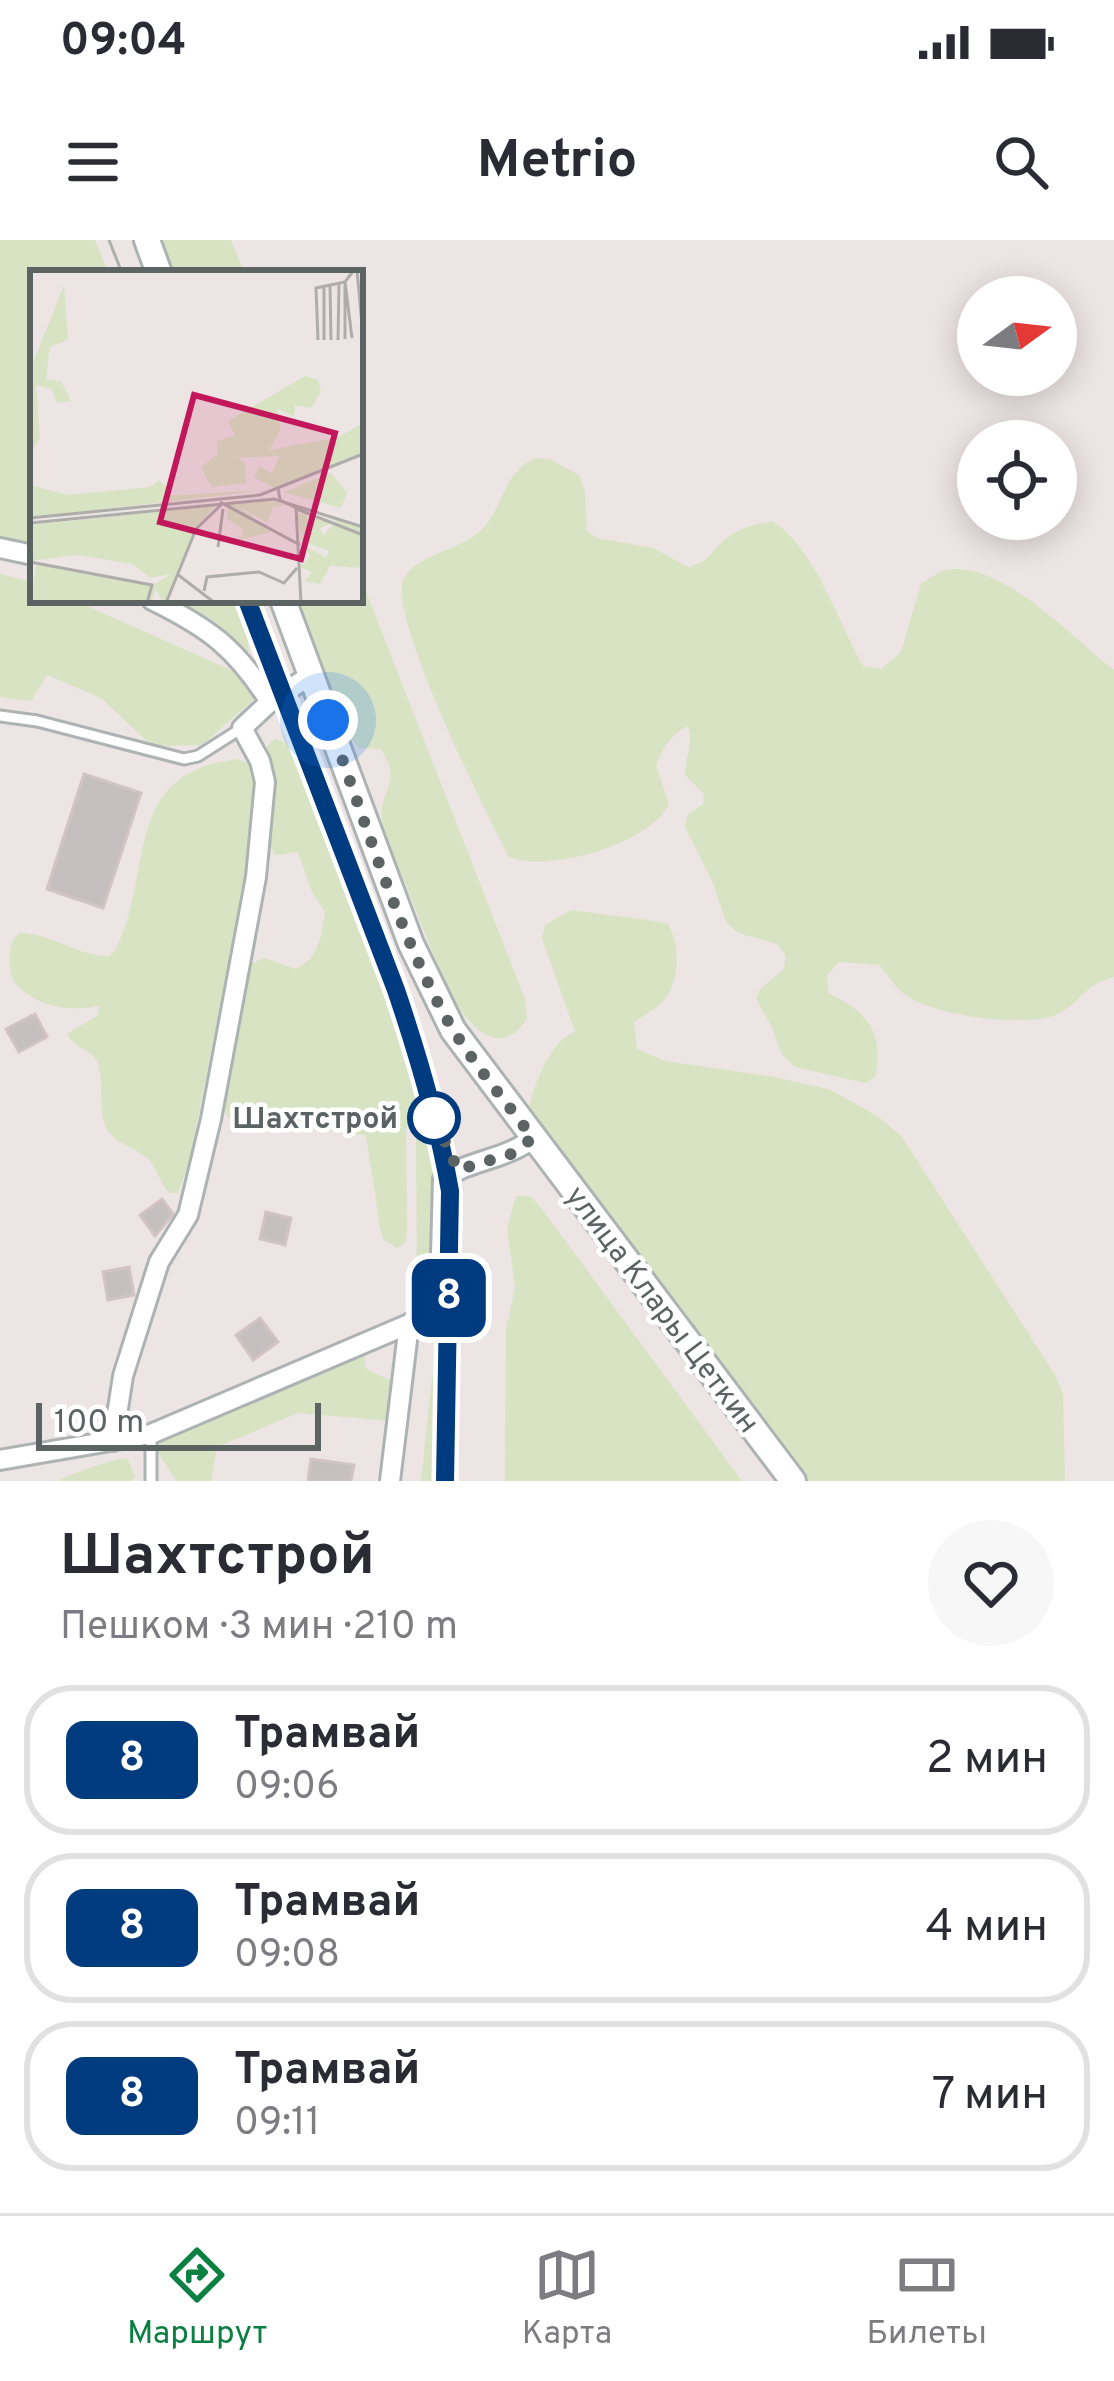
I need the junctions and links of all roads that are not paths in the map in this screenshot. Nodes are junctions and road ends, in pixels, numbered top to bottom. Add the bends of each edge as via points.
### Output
1 (147, 240) edge
2 (158, 270) edge
3 (0, 548) edge
4 (30, 554) edge
5 (158, 603) edge
6 (284, 603) edge
7 (311, 675) junction
8 (271, 702) junction
9 (0, 716) edge
10 (242, 728) junction
11 (533, 1138) junction
12 (410, 1324) junction
13 (151, 1434) junction
14 (113, 1441) junction
15 (0, 1460) edge
16 (151, 1481) edge
17 (390, 1481) edge
18 (793, 1481) edge

1 - 2 street
3 - 4 street
5 - 8 street via 216,634
6 - 7 street, улица Клары Цеткин
7 - 8 street
7 - 11 street, улица Клары Цеткин via 438,1002
8 - 10 street
9 - 10 lane via 184,759
10 - 14 street via 265,782 256,877 188,1215 152,1285 123,1376
11 - 12 street via 443,1180 440,1292
11 - 18 street, улица Клары Цеткин
12 - 13 street
12 - 17 street
13 - 14 street
13 - 16 lane
14 - 15 street

